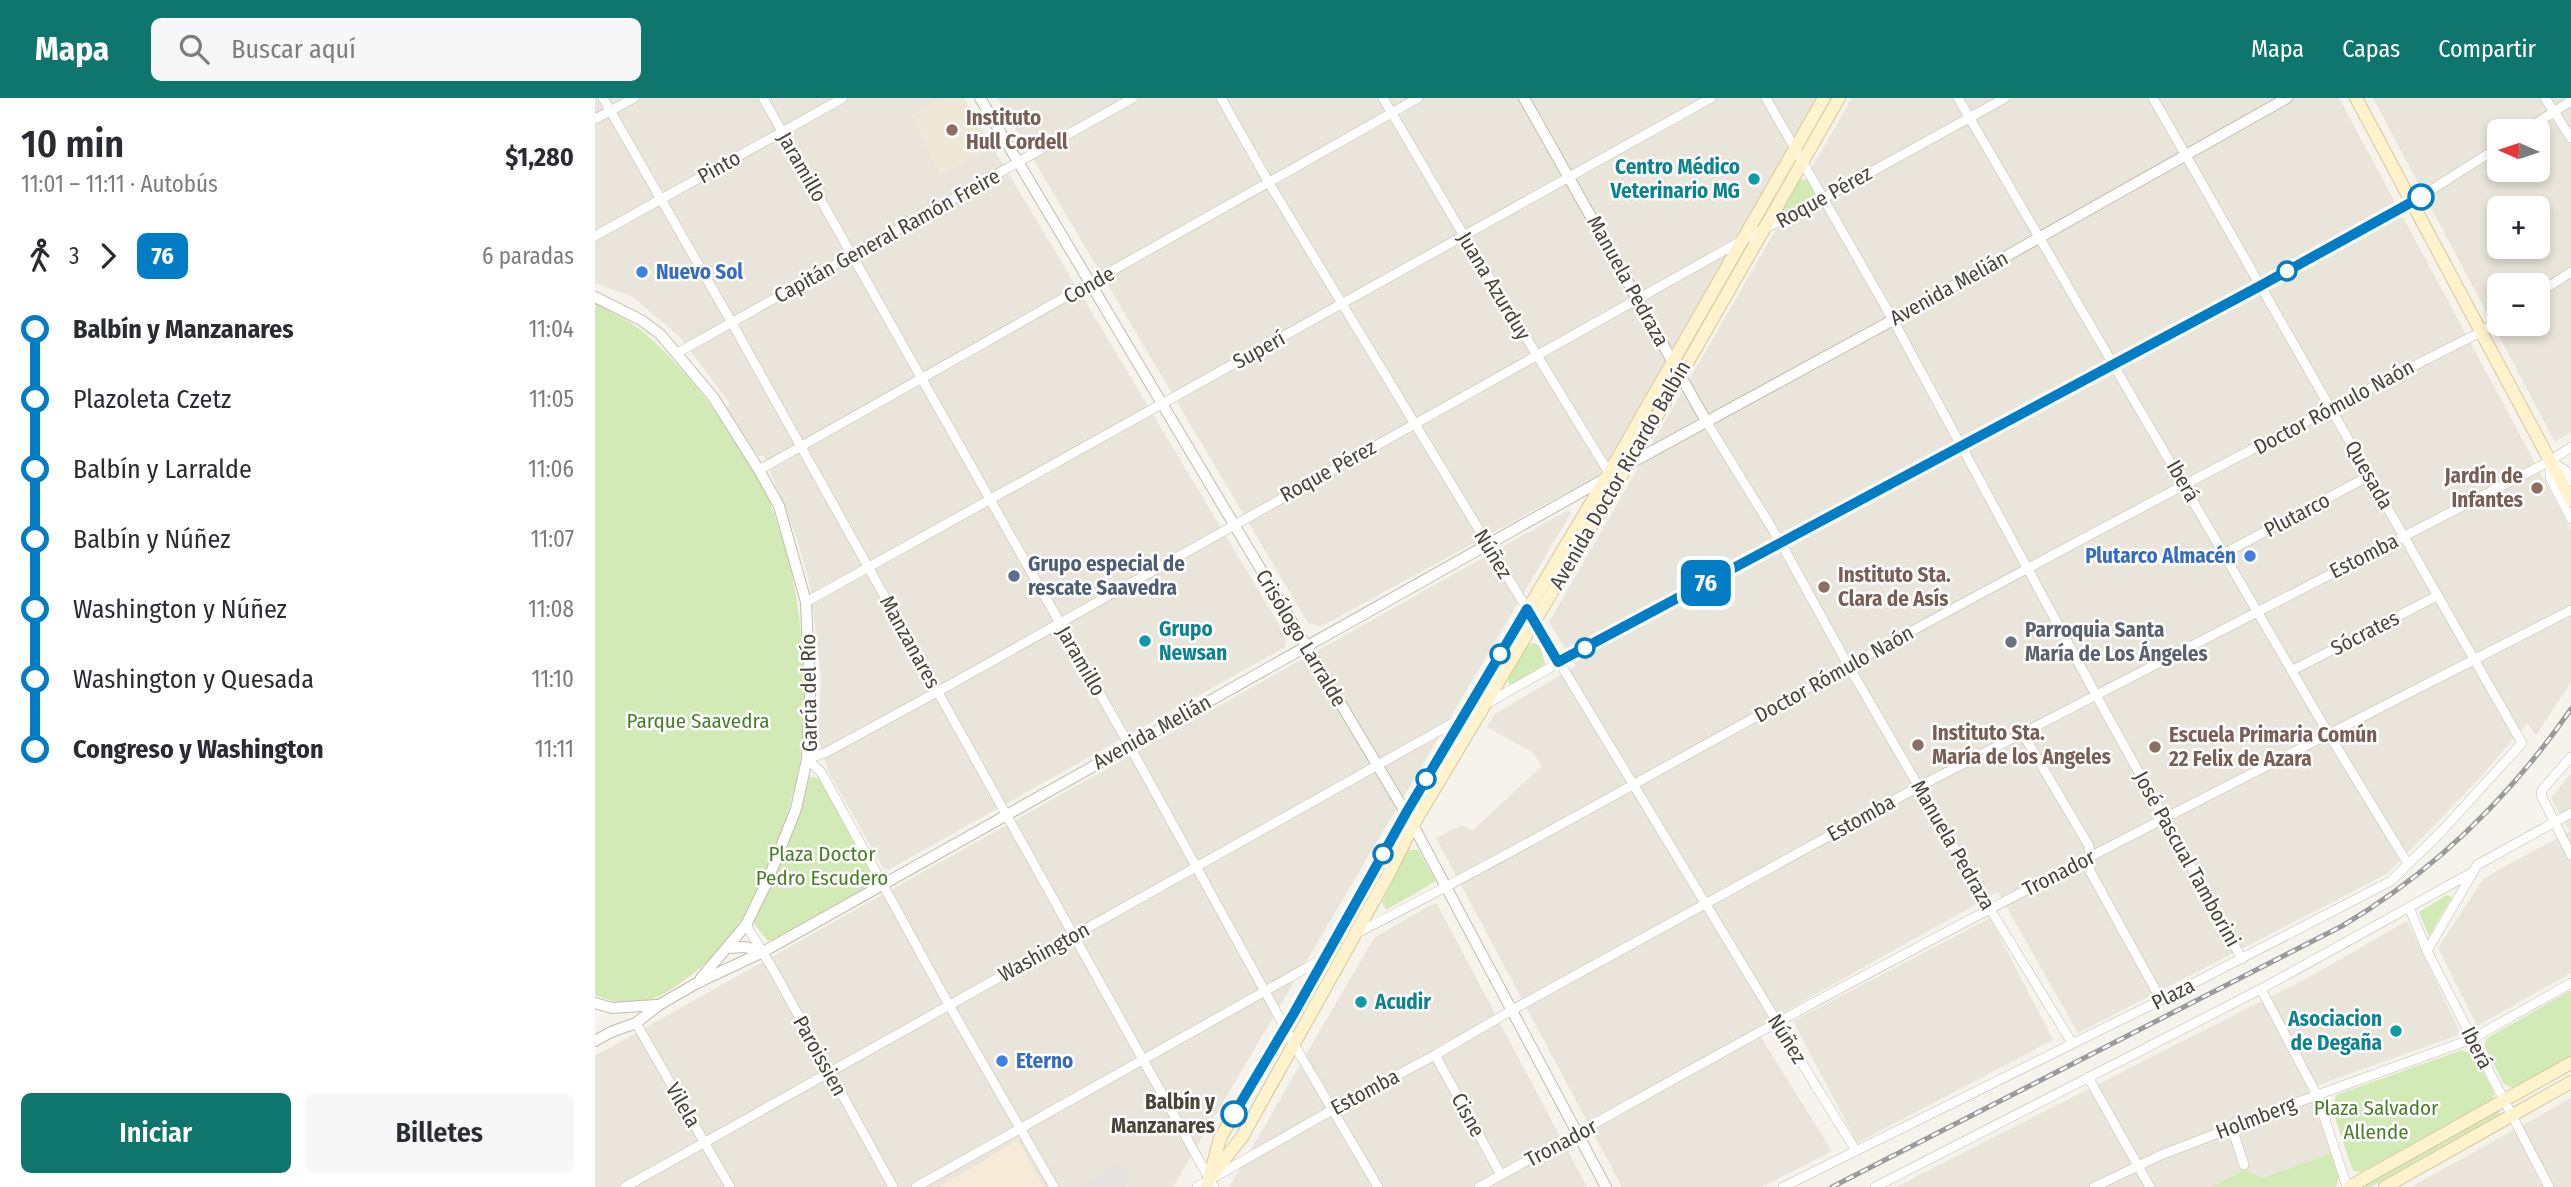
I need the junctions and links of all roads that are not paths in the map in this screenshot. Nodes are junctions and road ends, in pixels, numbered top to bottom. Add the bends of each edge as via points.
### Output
1 (603, 98) edge
2 (634, 98) edge
3 (763, 98) edge
4 (843, 98) edge
5 (980, 98) edge
6 (1133, 98) edge
7 (1221, 98) edge
8 (1383, 98) edge
9 (1418, 98) edge
10 (1524, 98) edge
11 (1711, 98) edge
12 (1766, 98) edge
13 (1824, 98) edge
14 (1839, 98) edge
15 (1958, 98) edge
16 (2005, 98) edge
17 (2153, 98) edge
18 (2287, 98) edge
19 (2356, 98) edge
20 (2545, 98) edge
21 (2571, 101) edge
22 (610, 111) junction
23 (2554, 112) junction
24 (1391, 113) junction
25 (1970, 118) junction
26 (595, 119) edge
27 (2543, 119) edge
28 (782, 132) junction
29 (2571, 138) edge
30 (1795, 147) junction
31 (2184, 154) junction
32 (2487, 155) edge
33 (1802, 162) junction
34 (1019, 163) junction
35 (1569, 177) junction
36 (1269, 183) junction
37 (1824, 198) junction
38 (661, 200) junction
39 (2412, 202) junction
40 (1763, 231) junction
41 (595, 236) edge
42 (1464, 236) junction
43 (2041, 236) junction
44 (1741, 241) junction
45 (852, 256) junction
46 (2571, 272) edge
47 (1091, 284) junction
48 (2260, 286) junction
49 (2550, 286) edge
50 (595, 297) edge
51 (1638, 299) junction
52 (1342, 304) junction
53 (1893, 320) junction
54 (732, 323) junction
55 (2487, 328) edge
56 (2481, 332) junction
57 (677, 352) junction
58 (1537, 356) junction
59 (1672, 361) junction
60 (2115, 363) junction
61 (1680, 376) junction
62 (921, 378) junction
63 (1161, 405) junction
64 (2330, 408) junction
65 (1706, 421) junction
66 (1415, 423) junction
67 (799, 446) junction
68 (1960, 446) junction
69 (2571, 447) edge
70 (2550, 461) junction
71 (1628, 464) junction
72 (759, 470) junction
73 (1607, 476) junction
74 (2369, 476) junction
75 (2571, 481) edge
76 (2186, 486) junction
77 (2571, 499) edge
78 (991, 500) junction
79 (2571, 519) edge
80 (1234, 524) junction
81 (2403, 535) junction
82 (1781, 543) junction
83 (1488, 545) junction
84 (2225, 553) junction
85 (869, 567) junction
86 (2028, 570) junction
87 (2437, 596) junction
88 (806, 602) junction
89 (2571, 610) edge
90 (2258, 611) junction
91 (1530, 615) junction
92 (1059, 623) junction
93 (1306, 647) junction
94 (2474, 660) junction
95 (1558, 662) junction
96 (1848, 666) junction
97 (2293, 670) junction
98 (937, 692) junction
99 (2096, 695) junction
100 (1484, 705) junction
101 (1463, 717) junction
102 (2328, 733) junction
103 (2023, 734) junction
104 (2522, 743) joint
105 (1129, 745) junction
106 (2571, 757) edge
107 (807, 760) junction
108 (1378, 766) junction
109 (1634, 785) junction
110 (1920, 786) junction
111 (1406, 813) junction
112 (2571, 813) edge
113 (1005, 814) junction
114 (2166, 818) junction
115 (2553, 823) junction
116 (1413, 825) junction
117 (2571, 855) edge
118 (2089, 858) junction
119 (2408, 864) junction
120 (1197, 867) junction
121 (2473, 872) junction
122 (883, 884) junction
123 (1447, 887) junction
124 (1704, 904) junction
125 (2409, 907) junction
126 (1990, 909) junction
127 (746, 925) junction
128 (1355, 934) junction
129 (1073, 935) junction
130 (728, 948) junction
131 (2427, 951) junction
132 (763, 952) junction
133 (1326, 957) junction
134 (2242, 959) junction
135 (697, 983) junction
136 (2571, 983) edge
137 (2261, 989) junction
138 (1265, 991) junction
139 (2161, 1000) junction
140 (595, 1003) edge
141 (659, 1005) junction
142 (949, 1005) junction
143 (612, 1008) junction
144 (1512, 1010) junction
145 (1777, 1022) junction
146 (636, 1023) junction
147 (1285, 1028) junction
148 (611, 1031) junction
149 (2472, 1039) junction
150 (595, 1041) edge
151 (2072, 1043) junction
152 (1295, 1046) junction
153 (1435, 1055) junction
154 (1143, 1059) junction
155 (2571, 1063) edge
156 (829, 1072) junction
157 (2088, 1076) junction
158 (2571, 1082) edge
159 (2317, 1095) junction
160 (2504, 1101) junction
161 (1332, 1110) junction
162 (2511, 1116) junction
163 (1021, 1128) junction
164 (2232, 1128) junction
165 (1578, 1135) junction
166 (705, 1142) junction
167 (1856, 1151) junction
168 (2139, 1164) junction
169 (2244, 1165) dead end
170 (1501, 1175) junction
171 (1210, 1186) edge
172 (625, 1187) edge
173 (730, 1187) edge
174 (893, 1187) edge
175 (916, 1187) edge
176 (1054, 1187) edge
177 (1197, 1187) edge
178 (1378, 1187) edge
179 (1479, 1187) edge
180 (1606, 1187) edge
181 (1783, 1187) edge
182 (1875, 1187) edge
183 (2094, 1187) edge
184 (2150, 1187) edge
185 (2348, 1187) edge
186 (2385, 1187) edge
187 (2549, 1187) edge

1 - 22 street, Manzanares
2 - 22 street
3 - 28 street, Jaramillo
4 - 28 street, Pinto
5 - 34 street, Crisólogo Larralde
6 - 34 street, Capitán General Ramón Freire
7 - 36 street, Núñez
8 - 24 street, Juana Azurduy
9 - 24 street, Conde
10 - 35 street, Manuela Pedraza
11 - 35 street, Superí
12 - 30 street, José Pascual Tamborini
13 - 30 main road, Avenida Doctor Ricardo Balbín
14 - 33 main road, Avenida Doctor Ricardo Balbín
15 - 25 street, Iberá
16 - 25 street, Roque Pérez
17 - 31 street, Quesada
18 - 31 street, Avenida Melián
19 - 39 main road
20 - 23 street
21 - 23 street
22 - 26 street
22 - 38 street, Manzanares
23 - 27 street
23 - 29 street
24 - 36 street, Conde
24 - 42 street, Juana Azurduy
25 - 37 street, Roque Pérez
25 - 43 street, Iberá
28 - 38 street, Pinto
28 - 45 street, Jaramillo
30 - 33 street, José Pascual Tamborini
30 - 44 main road, Avenida Doctor Ricardo Balbín
31 - 43 street, Avenida Melián
31 - 48 street, Quesada
32 - 39 street
33 - 37 street, José Pascual Tamborini
33 - 40 main road, Avenida Doctor Ricardo Balbín
34 - 45 street, Capitán General Ramón Freire
34 - 47 street, Crisólogo Larralde
35 - 42 street, Superí
35 - 51 street, Manuela Pedraza
36 - 47 street, Conde
36 - 52 street, Núñez
37 - 40 street, Roque Pérez
37 - 53 street, José Pascual Tamborini
38 - 41 street, Pinto
38 - 54 street, Manzanares
39 - 48 street
39 - 56 main road
40 - 44 street, Roque Pérez
40 - 61 main road, Avenida Doctor Ricardo Balbín
42 - 52 street, Superí
42 - 58 street, Juana Azurduy
43 - 53 street, Avenida Melián
43 - 60 street, Iberá
44 - 51 street, Roque Pérez
44 - 59 main road, Avenida Doctor Ricardo Balbín
45 - 54 street, Capitán General Ramón Freire
45 - 62 street, Jaramillo
46 - 49 street
47 - 62 street, Conde
47 - 63 street, Crisólogo Larralde
48 - 60 street
48 - 64 street, Quesada
50 - 57 street, García del Río via 641,320
51 - 58 street, Roque Pérez
51 - 59 street, Manuela Pedraza
52 - 63 street, Superí
52 - 66 street, Núñez
53 - 65 street, Avenida Melián
53 - 68 street, José Pascual Tamborini
54 - 57 street, Capitán General Ramón Freire
54 - 67 street, Manzanares
55 - 56 street, Doctor Rómulo Naón
56 - 64 street, Doctor Rómulo Naón
56 - 70 main road
57 - 72 street, García del Río via 713,397
58 - 66 street, Roque Pérez
58 - 73 street, Juana Azurduy
59 - 61 street, Manuela Pedraza
59 - 73 main road, Avenida Doctor Ricardo Balbín
60 - 68 street
60 - 76 street, Iberá
61 - 65 street, Manuela Pedraza
61 - 71 main road, Avenida Doctor Ricardo Balbín
62 - 67 street, Conde
62 - 78 street, Jaramillo
63 - 78 street, Superí
63 - 80 street, Crisólogo Larralde
64 - 74 street, Quesada
64 - 76 street, Doctor Rómulo Naón
65 - 71 street, Avenida Melián
65 - 82 street, Manuela Pedraza
66 - 80 street, Roque Pérez
66 - 83 street, Núñez
67 - 72 street, Conde
67 - 85 street, Manzanares
68 - 82 street
68 - 86 street, José Pascual Tamborini
69 - 70 street, Estomba
70 - 75 street via 2565,470
70 - 77 main road
70 - 79 street via 2550,478
70 - 81 street, Estomba
71 - 73 street, Avenida Melián
71 - 91 main road, Avenida Doctor Ricardo Balbín
72 - 88 street, García del Río via 779,506
73 - 83 street, Avenida Melián
73 - 91 main road, Avenida Doctor Ricardo Balbín
74 - 81 street, Quesada
74 - 84 street, Plutarco
76 - 84 street, Iberá
76 - 86 street, Doctor Rómulo Naón
78 - 85 street, Superí
78 - 92 street, Jaramillo
80 - 92 street, Roque Pérez
80 - 93 street, Crisólogo Larralde
81 - 87 street, Quesada
81 - 90 street, Estomba
82 - 95 street
82 - 96 street, Manuela Pedraza
83 - 91 street, Núñez
83 - 93 street, Avenida Melián
84 - 90 street, Iberá
85 - 88 street, Superí
85 - 98 street, Manzanares
86 - 96 street, Doctor Rómulo Naón
86 - 99 street, José Pascual Tamborini
87 - 94 street, Quesada
87 - 97 street, Sócrates
88 - 107 street, García del Río
89 - 94 street, Tronador
90 - 97 street, Iberá
90 - 99 street, Estomba
91 - 95 street, Núñez
91 - 100 main road, Avenida Doctor Ricardo Balbín
91 - 101 main road, Avenida Doctor Ricardo Balbín
92 - 98 street, Roque Pérez
92 - 105 street, Jaramillo
93 - 105 street, Avenida Melián
93 - 108 street, Crisólogo Larralde
94 - 102 street, Tronador
94 - 104 street, Quesada
95 - 100 street
95 - 109 street, Núñez
96 - 109 street, Doctor Rómulo Naón
96 - 110 street, Manuela Pedraza
97 - 102 street, Iberá
98 - 107 street, Roque Pérez
98 - 113 street, Manzanares
99 - 103 street, Estomba
99 - 114 street, José Pascual Tamborini
100 - 116 main road, Avenida Doctor Ricardo Balbín
101 - 108 street, Washington
101 - 111 main road, Avenida Doctor Ricardo Balbín
102 - 114 street, Tronador
102 - 119 street, Iberá
103 - 110 street, Estomba
103 - 118 street via 2089,846
104 - 119 street, Plaza
105 - 113 street, Avenida Melián
105 - 120 street, Jaramillo
106 - 115 street via 2542,789 2542,802
107 - 122 street, García del Río via 821,772
107 - 127 street via 796,810
108 - 111 street, Crisólogo Larralde
108 - 120 street, Washington
109 - 123 street, Doctor Rómulo Naón
109 - 124 street, Núñez
110 - 124 street, Estomba
110 - 126 street, Manuela Pedraza
111 - 116 street, Crisólogo Larralde
111 - 133 main road, Avenida Doctor Ricardo Balbín
112 - 115 street, Plaza
113 - 122 street, Avenida Melián
113 - 129 street, Manzanares
114 - 118 street, Tronador
114 - 134 street, José Pascual Tamborini
115 - 117 street
115 - 121 street, Plaza via 2477,865
116 - 123 street, Crisólogo Larralde
116 - 128 main road, Avenida Doctor Ricardo Balbín
118 - 126 street, Tronador
118 - 139 street via 2090,870
119 - 134 street, Plaza via 2391,881
120 - 129 street, Washington
120 - 138 street, Jaramillo
121 - 125 street, Plaza
121 - 131 street
122 - 132 street, Avenida Melián
122 - 142 street, García del Río
123 - 128 street, Doctor Rómulo Naón
123 - 144 street, Crisólogo Larralde
124 - 144 street, Estomba
124 - 145 street, Núñez
125 - 131 street, Iberá
125 - 137 street, Plaza
126 - 145 street, Tronador
126 - 151 street, Manuela Pedraza
127 - 130 street, Avenida Melián
127 - 132 street, Paroissien
128 - 152 main road, Avenida Doctor Ricardo Balbín
129 - 142 street, Washington
129 - 154 street, Manzanares
130 - 132 street
130 - 135 street, Avenida Melián
131 - 149 street, Iberá
132 - 135 street, Avenida Melián
132 - 156 street, Paroissien
133 - 138 street
133 - 147 main road, Avenida Doctor Ricardo Balbín
134 - 139 street, Plaza
135 - 141 street, Avenida Melián
136 - 149 street, Holmberg
137 - 157 street, Plaza
137 - 159 street
138 - 147 street, Jaramillo
138 - 154 street
139 - 151 street, Plaza
140 - 143 street
141 - 143 street
141 - 146 street, Avenida Melián
142 - 156 street, Washington
142 - 163 street, García del Río
143 - 148 street
144 - 153 street, Estomba
144 - 165 street, Crisólogo Larralde
145 - 165 street, Tronador
145 - 167 street, Núñez
146 - 148 street, Avenida Melián
146 - 166 street, Vilela
147 - 152 street, Jaramillo
147 - 171 main road, Avenida Doctor Ricardo Balbín via 1220,1138
148 - 150 street, Avenida Melián
149 - 159 street, Holmberg
149 - 160 street, Iberá
151 - 167 street, Plaza
152 - 161 street, Jaramillo
152 - 171 main road, Avenida Doctor Ricardo Balbín
153 - 161 street, Estomba
153 - 170 street, Cisne
154 - 163 street
154 - 171 street, Manzanares
155 - 160 main road
156 - 166 street, Washington
156 - 174 street, Paroissien
157 - 168 street
157 - 182 street, Plaza
158 - 162 main road
159 - 164 street, Holmberg
159 - 185 street
160 - 162 street, Iberá
160 - 185 main road
161 - 171 street, Estomba
161 - 178 street, Jaramillo
162 - 186 main road
162 - 187 street, Iberá
163 - 175 street
163 - 176 street, García del Río
164 - 168 street, Holmberg
164 - 169 street
165 - 170 street, Tronador
165 - 180 street, Crisólogo Larralde
166 - 172 street, Washington
166 - 173 street, Vilela
167 - 181 street, Plaza
168 - 183 street, Holmberg
168 - 184 street
170 - 179 street, Tronador
171 - 177 street, Estomba

